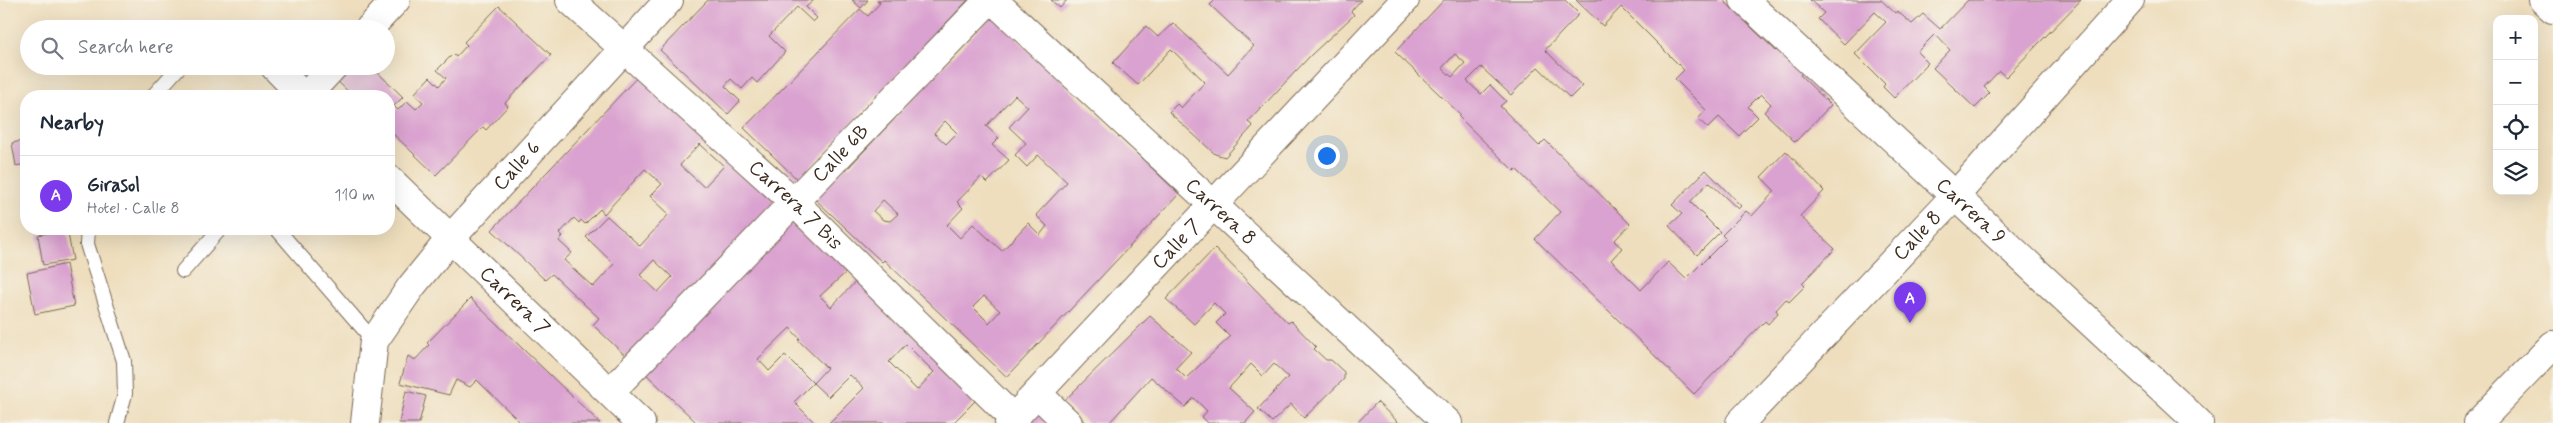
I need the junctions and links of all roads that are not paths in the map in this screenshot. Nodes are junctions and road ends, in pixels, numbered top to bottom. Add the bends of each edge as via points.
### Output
1 (396, 0) edge
2 (570, 0) edge
3 (669, 0) edge
4 (989, 0) edge
5 (993, 0) edge
6 (1405, 0) edge
7 (2130, 0) edge
8 (2543, 0) edge
9 (1755, 3) edge
10 (2553, 9) edge
11 (377, 20) edge
12 (624, 49) junction
13 (172, 75) edge
14 (283, 75) edge
15 (325, 75) edge
16 (158, 90) edge
17 (298, 90) edge
18 (310, 90) edge
19 (395, 185) edge
20 (1956, 196) junction
21 (794, 202) junction
22 (1213, 206) junction
23 (87, 235) edge
24 (215, 235) edge
25 (282, 235) edge
26 (450, 239) junction
27 (183, 271) dead end
28 (374, 341) junction
29 (2553, 345) edge
30 (610, 392) junction
31 (1038, 394) junction
32 (1011, 421) edge
33 (117, 423) edge
34 (365, 423) edge
35 (641, 423) edge
36 (1068, 423) edge
37 (1448, 423) edge
38 (1740, 423) edge
39 (2199, 423) edge
40 (2478, 423) edge

1 - 11 street
2 - 12 street, Carrera 7 Bis
3 - 12 street, Calle 6
4 - 21 street, Calle 6B
5 - 22 street, Carrera 8
6 - 22 street, Calle 7
7 - 20 street, Calle 8
8 - 10 street
9 - 20 street, Carrera 9
12 - 21 street, Carrera 7 Bis
12 - 26 street, Calle 6
13 - 16 lane
14 - 17 street
15 - 18 street
19 - 26 street, Carrera 7
20 - 38 street, Calle 8
20 - 39 street, Carrera 9
21 - 30 street, Calle 6B
21 - 32 street, Carrera 7 Bis
22 - 31 street, Calle 7
22 - 37 street, Carrera 8
23 - 33 lane via 86,244 124,361 125,394
24 - 27 lane
25 - 28 lane
26 - 28 street, Calle 6 via 411,287
26 - 30 street, Carrera 7
28 - 34 street
29 - 40 street
30 - 35 street, Carrera 7
31 - 32 street, Calle 7
31 - 36 street

